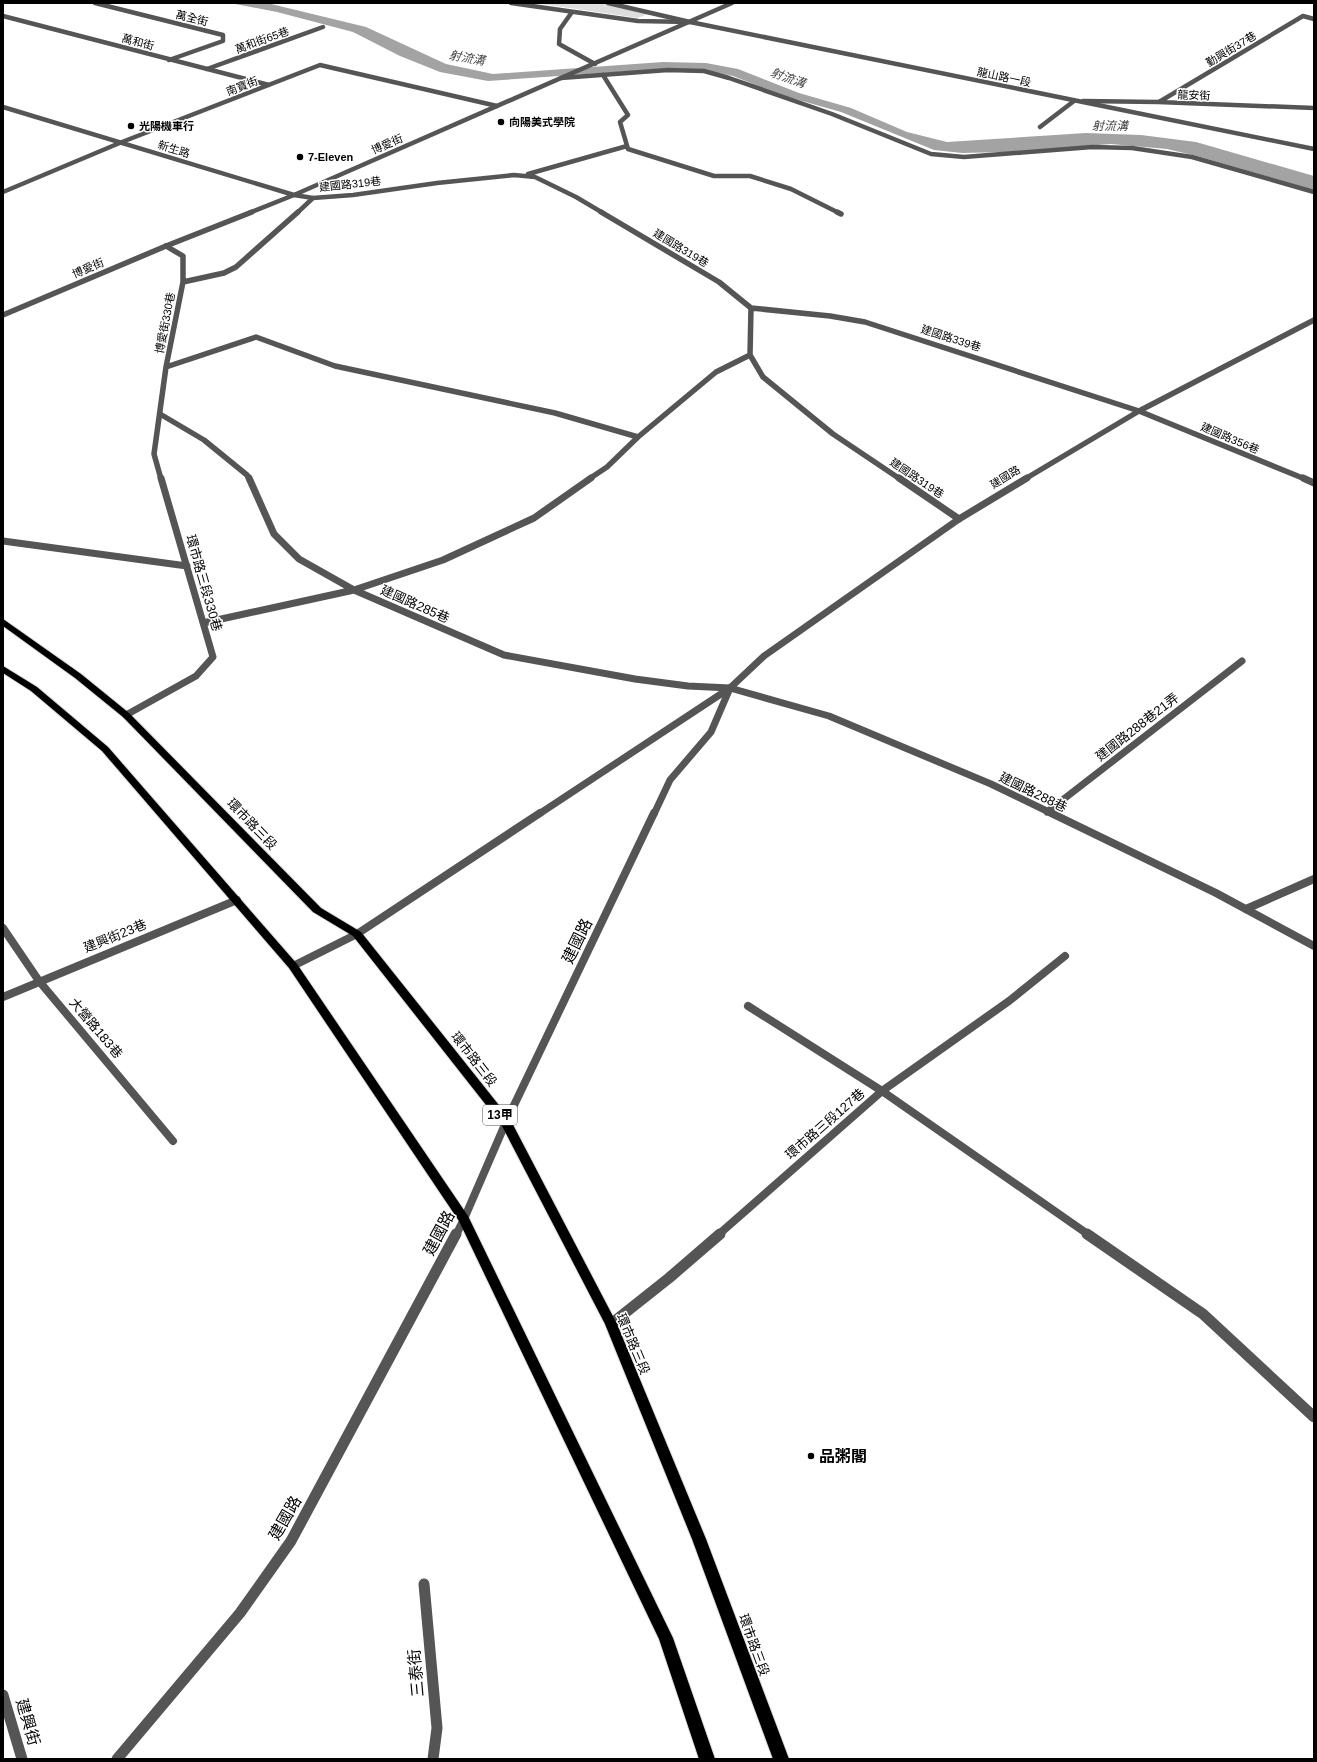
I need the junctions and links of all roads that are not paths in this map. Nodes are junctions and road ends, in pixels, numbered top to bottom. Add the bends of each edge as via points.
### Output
1 (95, 3) edge
2 (511, 3) edge
3 (608, 3) edge
4 (732, 3) edge
5 (572, 12) junction
6 (3, 16) edge
7 (1314, 19) edge
8 (690, 22) junction
9 (324, 27) dead end
10 (169, 60) junction
11 (595, 64) junction
12 (207, 69) junction
13 (603, 75) junction
14 (561, 78) junction
15 (269, 85) junction
16 (1074, 101) junction
17 (1158, 102) junction
18 (497, 106) junction
19 (3, 107) edge
20 (1314, 108) edge
21 (1040, 127) dead end
22 (122, 142) junction
23 (628, 146) junction
24 (1314, 149) edge
25 (524, 176) junction
26 (3, 192) edge
27 (1314, 192) edge
28 (294, 195) junction
29 (313, 198) junction
30 (841, 214) dead end
31 (166, 246) junction
32 (183, 282) junction
33 (751, 308) junction
34 (3, 315) edge
35 (1314, 320) edge
36 (750, 355) junction
37 (166, 367) junction
38 (1139, 411) junction
39 (160, 414) junction
40 (638, 437) junction
41 (1314, 483) edge
42 (959, 519) junction
43 (3, 541) edge
44 (187, 566) junction
45 (354, 590) junction
46 (3, 622) edge
47 (203, 622) junction
48 (1242, 661) dead end
49 (3, 669) edge
50 (730, 688) junction
51 (126, 715) junction
52 (1047, 812) junction
53 (1314, 879) edge
54 (237, 900) junction
55 (1246, 909) junction
56 (3, 928) edge
57 (357, 934) junction
58 (1314, 946) edge
59 (1065, 956) dead end
60 (293, 966) junction
61 (39, 981) junction
62 (3, 997) edge
63 (748, 1006) dead end
64 (882, 1091) junction
65 (506, 1122) junction
66 (174, 1141) dead end
67 (464, 1219) junction
68 (611, 1324) junction
69 (1314, 1417) edge
70 (424, 1584) dead end
71 (3, 1695) edge
72 (22, 1759) edge
73 (116, 1759) edge
74 (433, 1759) edge
75 (706, 1759) edge
76 (781, 1759) edge

1 - 10 street, 萬全街 via 223,35 223,41
2 - 5 street
3 - 8 street
4 - 8 street, 博愛街
5 - 8 street via 638,22
5 - 11 street via 560,29 559,44
6 - 10 street, 萬和街
7 - 17 street, 勤興街37巷 via 1302,16
8 - 11 street, 博愛街
8 - 16 street, 龍山路一段
9 - 12 street, 萬和街65巷
10 - 12 street, 萬和街
11 - 14 street, 博愛街
12 - 15 street, 萬和街
13 - 14 street
13 - 23 street via 628,114 620,122
13 - 27 street via 668,70 704,71 832,114 930,154 964,157 1092,147 1132,148 1192,157
14 - 18 street, 博愛街
15 - 18 street, 南寶街 via 320,65
15 - 22 street, 南寶街
16 - 17 street, 龍安街
16 - 21 street
16 - 24 street, 龍山路一段
17 - 20 street, 龍安街
18 - 28 street, 博愛街
19 - 22 street, 新生路
22 - 26 street, 南寶街
22 - 28 street, 新生路
23 - 25 street
23 - 30 street via 628,149 714,176 750,176 791,189
25 - 29 street, 建國路319巷 via 437,183
25 - 33 street, 建國路319巷 via 535,177 576,197 719,282
28 - 29 street, 建國路319巷
28 - 31 street, 博愛街
29 - 32 street via 236,266 224,273
31 - 32 street, 博愛街330巷 via 183,256
31 - 34 street, 博愛街
32 - 37 street, 博愛街330巷
33 - 36 street
33 - 38 street, 建國路339巷 via 864,322
35 - 38 street, 建國路
36 - 40 street via 716,372
36 - 42 street, 建國路319巷 via 763,377 833,434
37 - 39 street, 博愛街330巷
37 - 40 street via 256,337 336,366 555,413
38 - 41 street, 建國路356巷
38 - 42 street, 建國路
39 - 44 street, 環市路三段330巷 via 154,454
39 - 45 street, 建國路285巷 via 204,440 246,476 274,534 299,559
40 - 45 street via 607,467 534,518 443,560
42 - 50 street, 建國路 via 764,656
43 - 44 street
44 - 47 street, 環市路三段330巷
45 - 47 street
45 - 50 street, 建國路285巷 via 504,655 635,679
46 - 51 main road, 環市路三段 / 13甲 via 78,676
47 - 51 street, 環市路三段330巷 via 213,657 196,676
48 - 52 street, 建國路288巷21弄
49 - 54 main road via 34,689 105,749
50 - 52 street, 建國路288巷 via 829,716 991,784
50 - 57 street, 建國路
50 - 65 street, 建國路 via 711,732 670,780
51 - 57 main road, 環市路三段 / 13甲 via 317,910
52 - 55 street, 建國路288巷
53 - 55 street
54 - 60 main road
54 - 61 street, 建興街23巷
55 - 58 street, 建國路288巷
56 - 61 street, 大營路183巷
57 - 60 street, 建國路
57 - 65 main road, 環市路三段 / 13甲
59 - 64 street, 環市路三段127巷 via 1009,1001
60 - 67 main road
61 - 62 street, 建興街23巷
61 - 66 street, 大營路183巷
63 - 64 street
64 - 68 street, 環市路三段127巷 via 670,1278
64 - 69 street via 1203,1314
65 - 67 street, 建國路
65 - 68 main road, 環市路三段 / 13甲
67 - 73 street, 建國路 via 290,1541 240,1613
67 - 75 main road via 666,1638
68 - 76 main road, 環市路三段 / 13甲 via 699,1539
70 - 74 street, 三泰街 via 437,1728
71 - 72 street, 建興街

